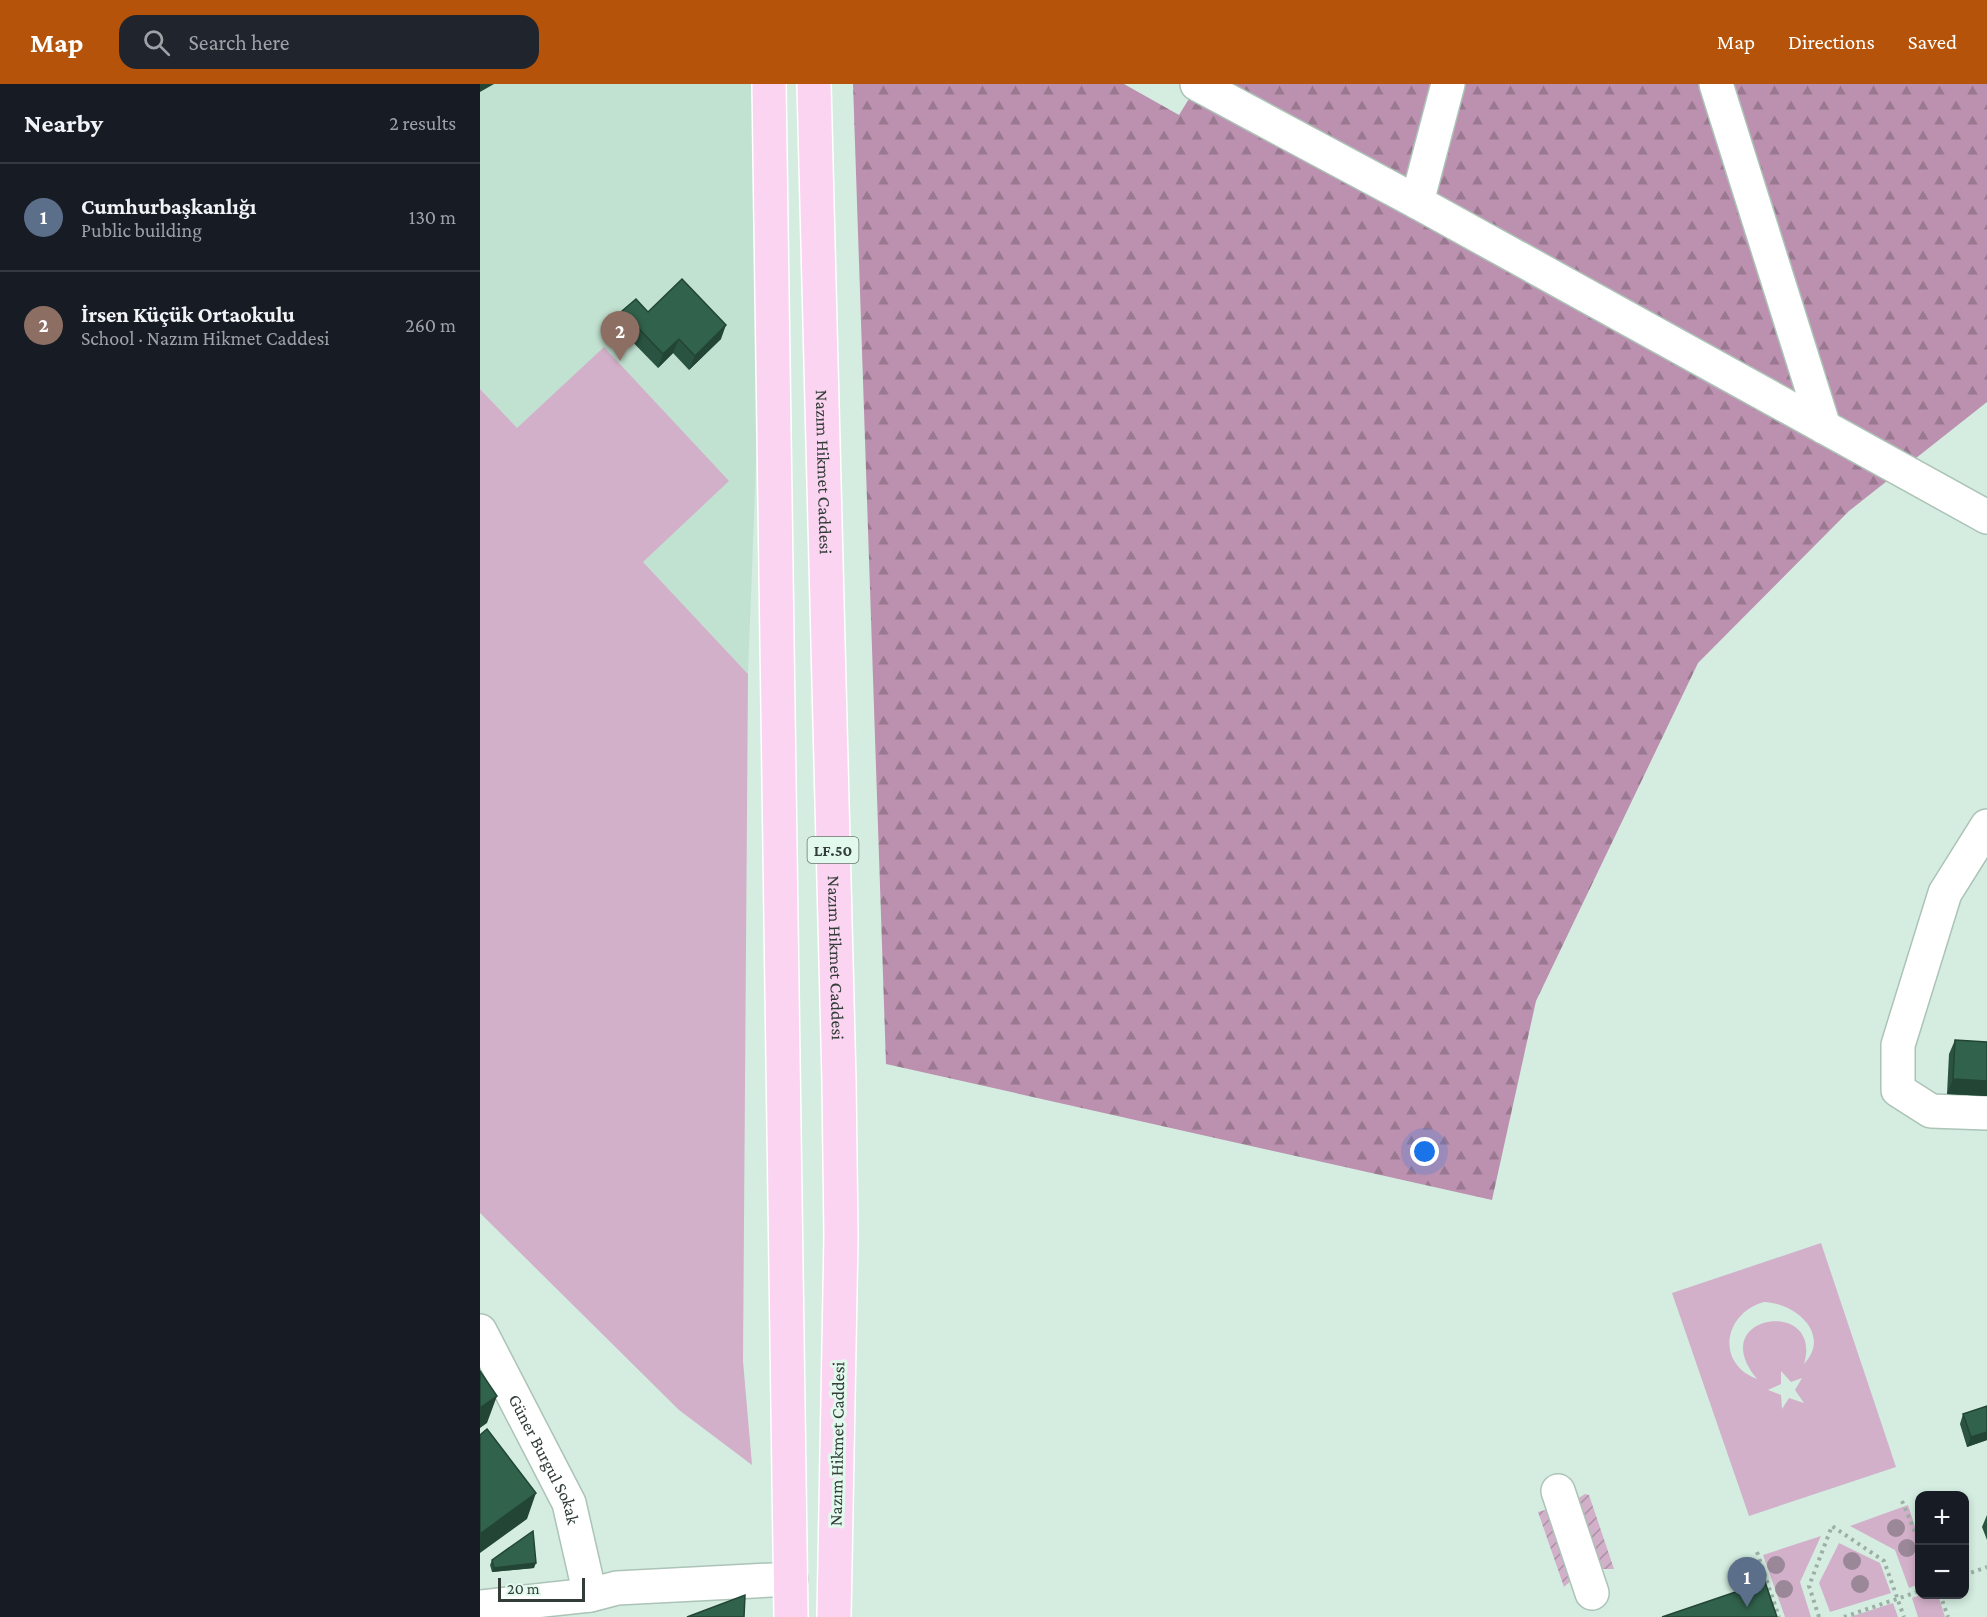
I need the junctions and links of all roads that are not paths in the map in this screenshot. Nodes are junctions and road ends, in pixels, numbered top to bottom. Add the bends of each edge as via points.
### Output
1 (770, 84) edge
2 (814, 84) edge
3 (1197, 84) edge
4 (1448, 84) edge
5 (1716, 84) edge
6 (1417, 202) junction
7 (1824, 427) junction
8 (1987, 517) edge
9 (1987, 826) edge
10 (1987, 1113) edge
11 (480, 1331) edge
12 (1558, 1491) dead end
13 (790, 1579) junction
14 (1592, 1593) dead end
15 (590, 1595) junction
16 (480, 1607) edge
17 (791, 1617) edge
18 (834, 1617) edge

1 - 13 main road
2 - 18 main road, Nazım Hikmet Caddesi / LF.50 via 839,1081
3 - 6 street
4 - 6 street
5 - 7 street
6 - 7 street
7 - 8 street
9 - 10 street via 1946,893 1898,1045 1898,1090 1931,1111
11 - 15 street, Güner Burgul Sokak via 569,1503
12 - 14 street
13 - 15 street via 617,1588
13 - 17 main road
15 - 16 street

